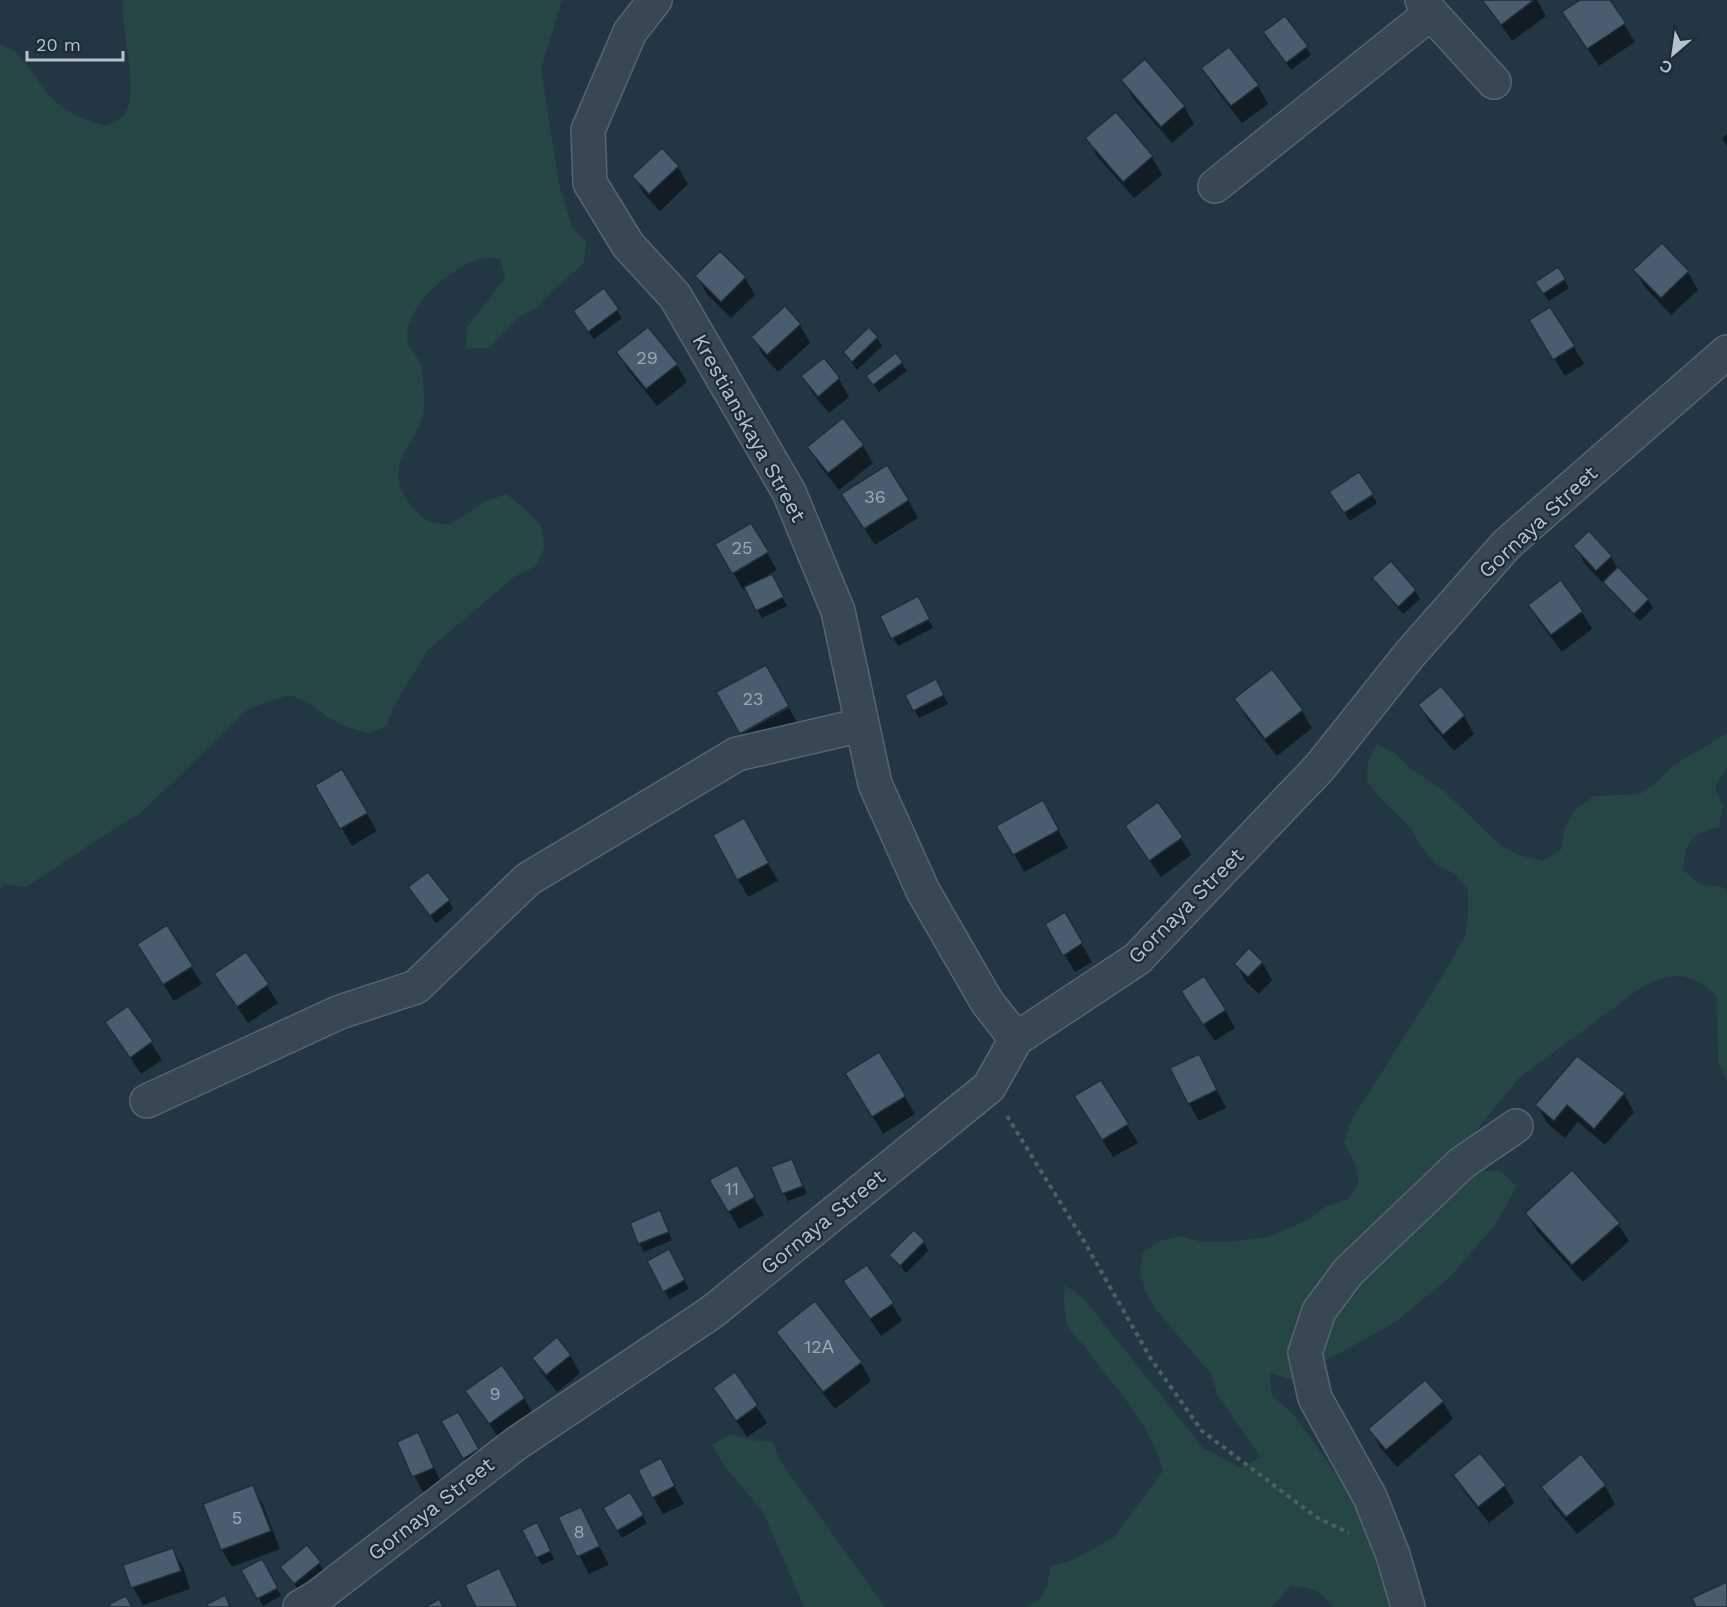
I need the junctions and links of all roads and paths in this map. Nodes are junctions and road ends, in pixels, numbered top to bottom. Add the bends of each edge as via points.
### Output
1 (655, 0) edge
2 (1427, 7) edge
3 (1494, 82) dead end
4 (1215, 186) dead end
5 (1727, 352) edge
6 (862, 725) junction
7 (1016, 1039) junction
8 (989, 1087) junction
9 (147, 1101) dead end
10 (1516, 1126) dead end
11 (1393, 1555) junction
12 (300, 1607) edge
13 (1408, 1607) edge

1 - 6 street, Krestianskaya Street via 630,32 588,130 590,183 628,244 675,296 789,492 838,611
2 - 3 street
2 - 4 street
5 - 7 street, Gornaya Street via 1507,544 1410,654 1320,767 1137,959
6 - 7 street, Krestianskaya Street via 875,784 923,891 987,1002
6 - 9 street via 736,754 528,879 416,987 340,1012
7 - 8 street, Gornaya Street
8 - 11 path via 1151,1359 1202,1431 1316,1517
8 - 12 street, Gornaya Street via 712,1312 517,1443
10 - 11 street via 1462,1163 1348,1272 1319,1311 1305,1353 1315,1398 1370,1497
11 - 13 street

